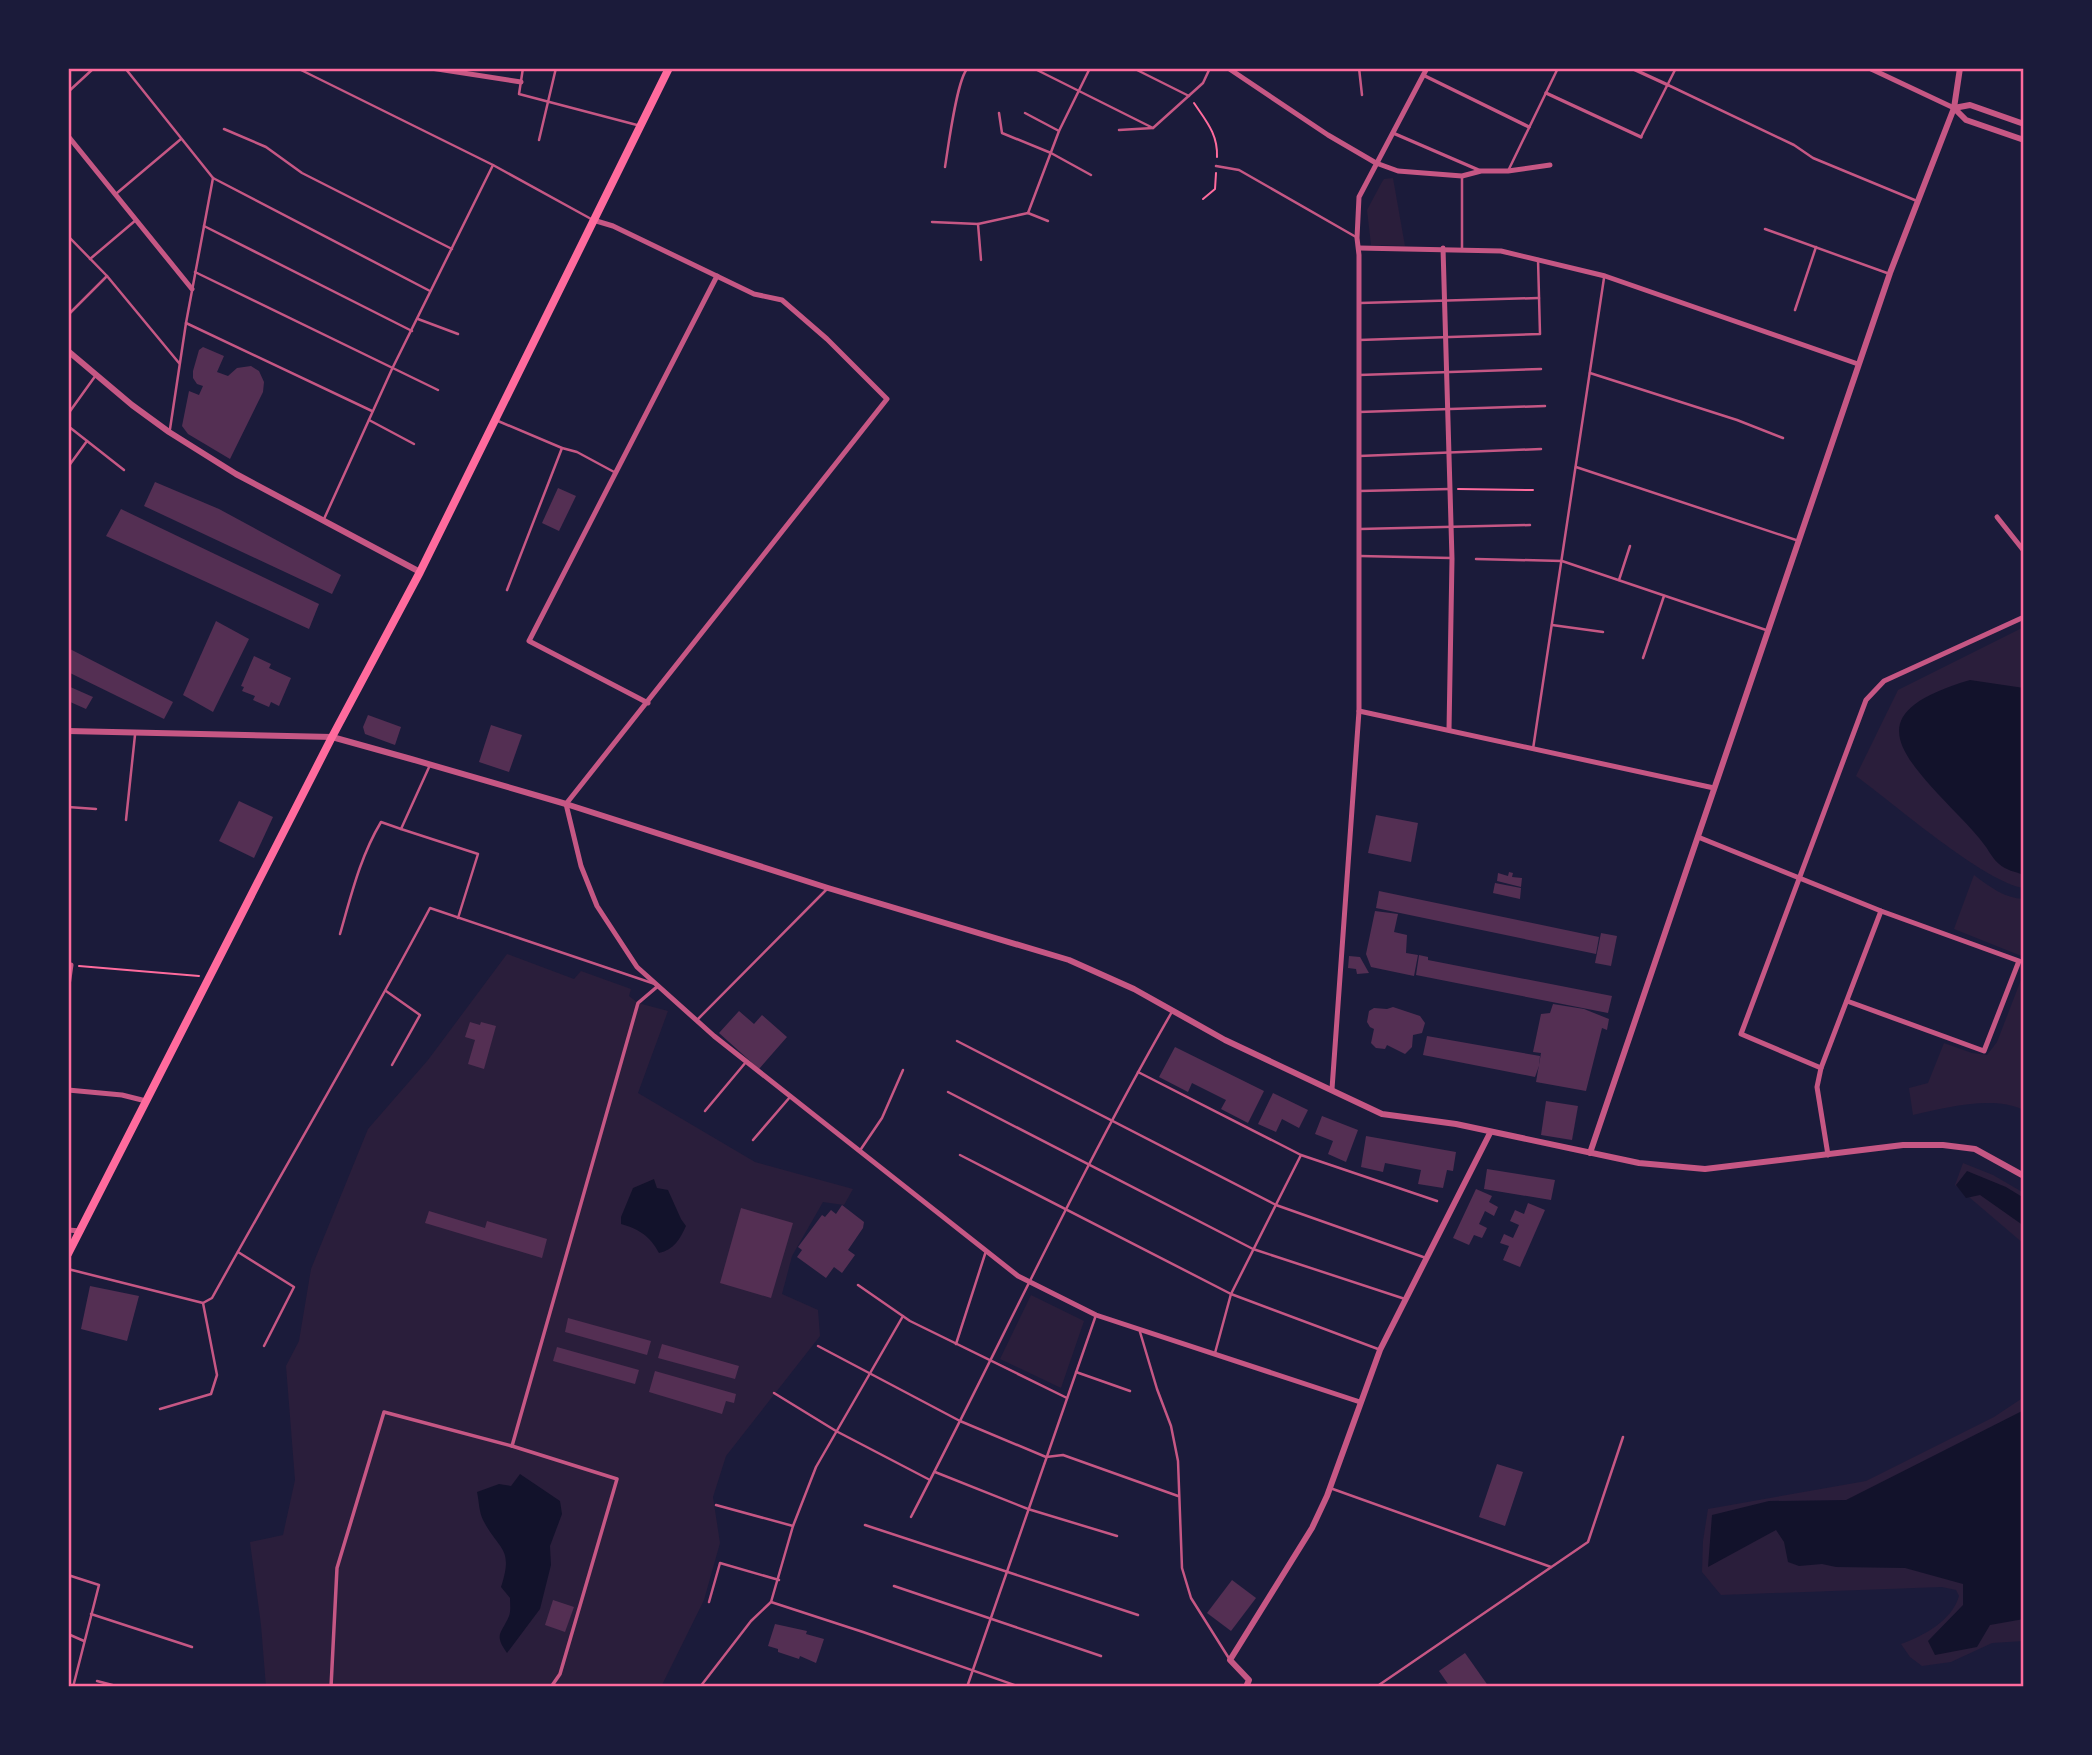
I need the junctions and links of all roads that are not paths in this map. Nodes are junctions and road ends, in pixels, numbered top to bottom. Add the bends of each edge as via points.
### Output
1 (94, 68) edge
2 (124, 68) edge
3 (297, 68) edge
4 (431, 68) edge
5 (523, 68) edge
6 (556, 68) edge
7 (669, 68) edge
8 (968, 68) edge
9 (1033, 68) edge
10 (1090, 68) edge
11 (1133, 68) edge
12 (1210, 68) edge
13 (1228, 68) edge
14 (1359, 68) edge
15 (1427, 68) edge
16 (1558, 68) edge
17 (1631, 68) edge
18 (1676, 68) edge
19 (1869, 68) edge
20 (1960, 68) edge
21 (1423, 75) junction
22 (521, 82) junction
23 (1668, 85) junction
24 (1079, 91) junction
25 (68, 92) edge
26 (1546, 93) junction
27 (1363, 95) dead end
28 (1189, 96) junction
29 (548, 101) junction
30 (1954, 108) junction
31 (999, 113) dead end
32 (1025, 113) dead end
33 (2024, 124) edge
34 (640, 126) junction
35 (1529, 127) junction
36 (1153, 128) junction
37 (224, 129) dead end
38 (1119, 130) dead end
39 (1059, 131) junction
40 (1393, 133) junction
41 (68, 136) edge
42 (1640, 137) joint
43 (181, 139) junction
44 (540, 140) dead end
45 (2024, 140) edge
46 (1051, 153) junction
47 (1376, 163) junction
48 (493, 165) junction
49 (1550, 165) dead end
50 (1216, 166) road end
51 (945, 167) dead end
52 (1481, 171) junction
53 (1508, 171) junction
54 (1091, 175) dead end
55 (1462, 176) junction
56 (213, 178) junction
57 (116, 195) junction
58 (1917, 201) junction
59 (1028, 213) junction
60 (136, 220) junction
61 (593, 220) junction
62 (1048, 221) dead end
63 (932, 222) dead end
64 (978, 224) junction
65 (204, 226) junction
66 (1765, 229) dead end
67 (68, 237) edge
68 (1357, 238) junction
69 (1359, 247) junction
70 (1816, 247) junction
71 (1443, 248) junction
72 (1462, 248) junction
73 (452, 249) junction
74 (90, 259) junction
75 (981, 260) dead end
76 (1538, 260) junction
77 (195, 272) junction
78 (1890, 274) junction
79 (107, 276) junction
80 (717, 276) junction
81 (1605, 276) junction
82 (192, 289) junction
83 (431, 291) junction
84 (1539, 298) junction
85 (1444, 301) junction
86 (1359, 303) junction
87 (1795, 310) dead end
88 (68, 315) edge
89 (418, 319) junction
90 (186, 323) junction
91 (412, 331) junction
92 (458, 334) dead end
93 (1446, 336) junction
94 (1359, 340) junction
95 (68, 351) edge
96 (1858, 363) junction
97 (180, 364) junction
98 (392, 369) junction
99 (1541, 369) dead end
100 (1447, 372) junction
101 (1590, 373) junction
102 (96, 375) junction
103 (1359, 375) junction
104 (438, 390) dead end
105 (1545, 406) dead end
106 (1448, 410) junction
107 (372, 411) junction
108 (1359, 412) junction
109 (68, 414) edge
110 (369, 419) junction
111 (496, 421) junction
112 (68, 426) edge
113 (169, 432) junction
114 (1783, 438) dead end
115 (87, 441) junction
116 (414, 444) dead end
117 (562, 448) junction
118 (1541, 449) dead end
119 (1449, 453) junction
120 (1359, 456) junction
121 (68, 467) edge
122 (1576, 467) junction
123 (124, 470) dead end
124 (616, 473) junction
125 (1450, 489) junction
126 (1360, 491) junction
127 (1997, 517) dead end
128 (324, 519) junction
129 (1530, 525) dead end
130 (1451, 527) junction
131 (1360, 529) junction
132 (1798, 541) junction
133 (1630, 546) dead end
134 (2024, 551) edge
135 (1360, 556) junction
136 (1452, 559) junction
137 (1476, 559) dead end
138 (1562, 561) junction
139 (420, 572) junction
140 (1619, 581) junction
141 (507, 590) dead end
142 (1664, 596) junction
143 (2024, 617) edge
144 (1552, 625) junction
145 (1768, 630) junction
146 (1603, 632) dead end
147 (1643, 658) dead end
148 (648, 704) junction
149 (1359, 711) junction
150 (1449, 730) junction
151 (68, 731) edge
152 (135, 732) junction
153 (332, 737) junction
154 (1533, 748) junction
155 (430, 765) junction
156 (1714, 788) junction
157 (566, 804) junction
158 (68, 807) edge
159 (96, 809) dead end
160 (127, 820) dead end
161 (401, 829) junction
162 (1698, 836) junction
163 (1801, 879) junction
164 (828, 888) junction
165 (1881, 911) junction
166 (458, 918) junction
167 (340, 934) dead end
168 (70, 965) edge
169 (68, 986) edge
170 (658, 986) junction
171 (386, 991) junction
172 (1847, 1001) junction
173 (1173, 1010) junction
174 (697, 1021) junction
175 (957, 1041) dead end
176 (747, 1062) junction
177 (392, 1065) dead end
178 (1821, 1068) junction
179 (903, 1070) dead end
180 (1138, 1072) junction
181 (1332, 1089) junction
182 (68, 1090) edge
183 (948, 1092) dead end
184 (790, 1097) junction
185 (146, 1101) junction
186 (705, 1111) dead end
187 (1112, 1121) junction
188 (1490, 1133) junction
189 (753, 1140) dead end
190 (859, 1152) junction
191 (1590, 1153) junction
192 (1301, 1154) junction
193 (960, 1155) dead end
194 (1828, 1155) junction
195 (1089, 1165) junction
196 (2024, 1176) edge
197 (1437, 1202) dead end
198 (1276, 1205) junction
199 (1066, 1209) junction
200 (68, 1230) edge
201 (81, 1231) junction
202 (1253, 1249) junction
203 (986, 1251) junction
204 (238, 1252) junction
205 (68, 1254) edge
206 (1426, 1258) junction
207 (68, 1269) edge
208 (1028, 1282) junction
209 (858, 1285) dead end
210 (1231, 1294) junction
211 (1405, 1299) junction
212 (203, 1303) junction
213 (1096, 1315) junction
214 (903, 1316) junction
215 (1139, 1330) junction
216 (956, 1344) junction
217 (264, 1346) dead end
218 (818, 1346) dead end
219 (1380, 1350) junction
220 (1214, 1354) junction
221 (989, 1361) junction
222 (1076, 1372) junction
223 (870, 1375) junction
224 (1130, 1391) dead end
225 (774, 1393) dead end
226 (1067, 1398) junction
227 (1360, 1402) junction
228 (160, 1409) dead end
229 (960, 1421) junction
230 (836, 1431) junction
231 (1623, 1437) dead end
232 (512, 1446) junction
233 (1046, 1457) junction
234 (935, 1472) junction
235 (930, 1480) junction
236 (1330, 1488) junction
237 (1178, 1496) junction
238 (716, 1505) dead end
239 (1028, 1508) junction
240 (911, 1517) dead end
241 (865, 1525) dead end
242 (793, 1526) junction
243 (1117, 1536) dead end
244 (1551, 1567) junction
245 (1007, 1572) junction
246 (68, 1575) edge
247 (779, 1580) junction
248 (894, 1586) dead end
249 (709, 1602) dead end
250 (771, 1602) junction
251 (91, 1614) junction
252 (1138, 1615) dead end
253 (991, 1619) junction
254 (68, 1634) edge
255 (85, 1641) junction
256 (192, 1647) dead end
257 (1101, 1656) dead end
258 (1230, 1660) junction
259 (973, 1670) junction
260 (97, 1681) dead end
261 (1247, 1684) edge
262 (73, 1687) edge
263 (120, 1687) edge
264 (331, 1687) edge
265 (551, 1687) edge
266 (699, 1687) edge
267 (967, 1687) edge
268 (1020, 1687) edge
269 (1256, 1687) edge
270 (1376, 1687) edge

1 - 25 lane
2 - 43 lane
3 - 48 lane
4 - 22 street
5 - 22 lane
6 - 29 lane
7 - 34 main road
8 - 51 lane via 957,98
9 - 24 lane
10 - 24 lane
11 - 28 lane
12 - 28 lane
13 - 47 street
14 - 27 lane
15 - 21 street
16 - 26 lane
17 - 23 street
18 - 23 lane
19 - 30 street
20 - 30 street
21 - 35 street
21 - 40 street
22 - 29 lane via 519,94
23 - 42 lane
23 - 58 lane via 1813,158
24 - 36 lane
24 - 39 lane
26 - 35 lane
26 - 42 street
28 - 36 lane
29 - 34 lane
29 - 44 lane
30 - 33 street via 1970,105
30 - 45 street via 1966,120
30 - 58 street
31 - 46 lane via 1002,133
32 - 39 lane
34 - 61 main road
35 - 53 lane
36 - 38 lane
37 - 73 lane
39 - 46 lane
40 - 47 street
40 - 52 street
41 - 57 street
43 - 56 lane
43 - 57 lane
46 - 54 lane
46 - 59 lane
47 - 55 street via 1398,171
47 - 68 street via 1359,197
48 - 61 lane
48 - 73 lane
49 - 53 street
50 - 68 lane via 1239,170
52 - 53 street
52 - 55 street
55 - 72 lane
56 - 65 lane
56 - 83 lane
57 - 60 street
58 - 78 street
59 - 62 lane
59 - 64 lane
60 - 74 lane
60 - 82 street
61 - 80 street
61 - 111 main road
63 - 64 lane
64 - 75 lane
65 - 77 lane
65 - 91 lane
66 - 70 lane
67 - 74 lane
68 - 69 street
69 - 71 street
69 - 86 street
70 - 78 lane
70 - 87 lane
71 - 72 street
71 - 85 street
72 - 76 street
73 - 83 lane
74 - 79 lane
76 - 81 street
76 - 84 lane
77 - 82 lane
77 - 98 lane
78 - 96 street
79 - 88 lane
79 - 97 lane
80 - 124 street
80 - 148 street via 754,294 782,300 887,399
81 - 96 street
81 - 101 lane
82 - 90 lane
83 - 89 lane
84 - 85 lane
84 - 93 lane via 1540,334
85 - 86 lane
85 - 93 street
86 - 94 street
89 - 91 lane
89 - 92 lane
90 - 97 lane
90 - 107 lane
91 - 98 lane
93 - 94 lane
93 - 100 street
94 - 103 street
95 - 102 street
96 - 132 street
97 - 113 lane
98 - 104 lane
98 - 107 lane
99 - 100 lane
100 - 103 lane
100 - 106 street
101 - 114 lane
101 - 122 lane
102 - 109 lane
102 - 113 street
103 - 108 street
105 - 106 lane
106 - 108 lane
106 - 119 street
107 - 110 lane
108 - 120 street
110 - 116 lane
110 - 128 lane
111 - 117 lane
111 - 139 main road
112 - 115 lane
113 - 128 street via 236,474
115 - 121 lane
115 - 123 lane
117 - 124 lane
117 - 141 lane
118 - 119 lane
119 - 120 lane
119 - 125 street
120 - 126 street
122 - 132 lane
122 - 138 lane
124 - 148 street via 529,641
125 - 126 lane
125 - 130 street
126 - 131 street
127 - 134 street
128 - 139 street
129 - 130 lane
130 - 131 lane
130 - 136 street
131 - 135 street
132 - 145 street
133 - 140 lane
135 - 136 lane
135 - 149 street
136 - 150 street
137 - 138 lane
138 - 140 lane
138 - 144 lane
139 - 153 main road
140 - 142 lane
142 - 145 lane
142 - 147 lane
143 - 163 street via 1884,681 1866,700
144 - 146 lane
144 - 154 lane
145 - 156 street
148 - 157 street
149 - 150 street
149 - 181 street
150 - 154 street
151 - 152 street
152 - 153 street
152 - 160 lane
153 - 155 street
153 - 185 main road
154 - 156 street
155 - 157 street
155 - 161 lane
156 - 162 street
157 - 164 street
157 - 170 street via 581,866 597,906 637,967
158 - 159 lane
161 - 166 lane via 478,854
161 - 167 lane via 381,822 359,870
162 - 163 street
162 - 191 street
163 - 165 street
163 - 178 street via 1741,1034
164 - 173 street via 1069,960
164 - 174 lane
165 - 172 street
165 - 172 street via 2019,961 1984,1051
166 - 170 lane
166 - 171 lane via 430,908
168 - 169 street
170 - 174 street
170 - 232 street via 638,1003
171 - 177 lane via 420,1015
171 - 204 lane
172 - 178 street
173 - 180 lane
173 - 181 street via 1225,1040
174 - 176 street
175 - 187 lane
176 - 184 street
176 - 186 lane
178 - 194 street via 1818,1087
179 - 190 lane via 882,1118
180 - 187 lane
180 - 192 lane
181 - 188 street via 1382,1114
182 - 185 street
183 - 195 lane
184 - 189 lane
184 - 190 street
185 - 201 main road
187 - 195 lane
187 - 198 lane
188 - 191 street
188 - 206 street
190 - 203 street
191 - 194 street via 1705,1169
192 - 197 lane
192 - 198 lane
193 - 199 lane
194 - 196 street via 1943,1145 1975,1149
195 - 199 lane
195 - 202 lane
198 - 202 lane
198 - 206 lane
199 - 208 lane
199 - 210 lane
200 - 201 street
201 - 205 main road
202 - 210 lane
202 - 211 lane
203 - 208 street
203 - 216 lane
204 - 212 lane via 212,1298
204 - 217 lane via 294,1287
206 - 211 street
207 - 212 lane
208 - 213 street
208 - 221 lane
209 - 214 lane
210 - 219 lane
210 - 220 lane
211 - 219 street
212 - 228 lane via 217,1374 211,1394
213 - 215 street
213 - 222 lane
214 - 216 lane
214 - 223 lane
215 - 220 street
215 - 237 lane via 1171,1426
216 - 221 lane
218 - 223 lane
219 - 227 street
220 - 227 street
221 - 226 lane
221 - 229 lane
222 - 224 lane
222 - 226 lane
223 - 229 lane
223 - 230 lane
225 - 230 lane
226 - 233 lane
227 - 236 street
229 - 233 lane
229 - 234 lane
230 - 235 lane
230 - 242 lane
231 - 244 lane via 1588,1542
232 - 264 street via 384,1412 337,1568
232 - 265 street via 617,1479 560,1674
233 - 237 lane via 1063,1455
233 - 239 lane
234 - 235 lane
234 - 239 lane
235 - 240 lane
236 - 244 lane
236 - 258 street via 1312,1528
237 - 258 lane via 1182,1568 1191,1598
238 - 242 lane
239 - 243 lane
239 - 245 lane
241 - 245 lane
242 - 247 lane
244 - 270 lane
245 - 252 lane
245 - 253 lane
246 - 251 lane via 99,1585
247 - 249 lane via 720,1563
247 - 250 lane
248 - 253 lane
250 - 259 lane
250 - 266 lane
251 - 255 lane
251 - 256 lane
253 - 257 lane
253 - 259 lane
254 - 255 lane
255 - 262 lane
258 - 261 street
259 - 267 lane
259 - 268 lane
260 - 263 lane
261 - 269 street

